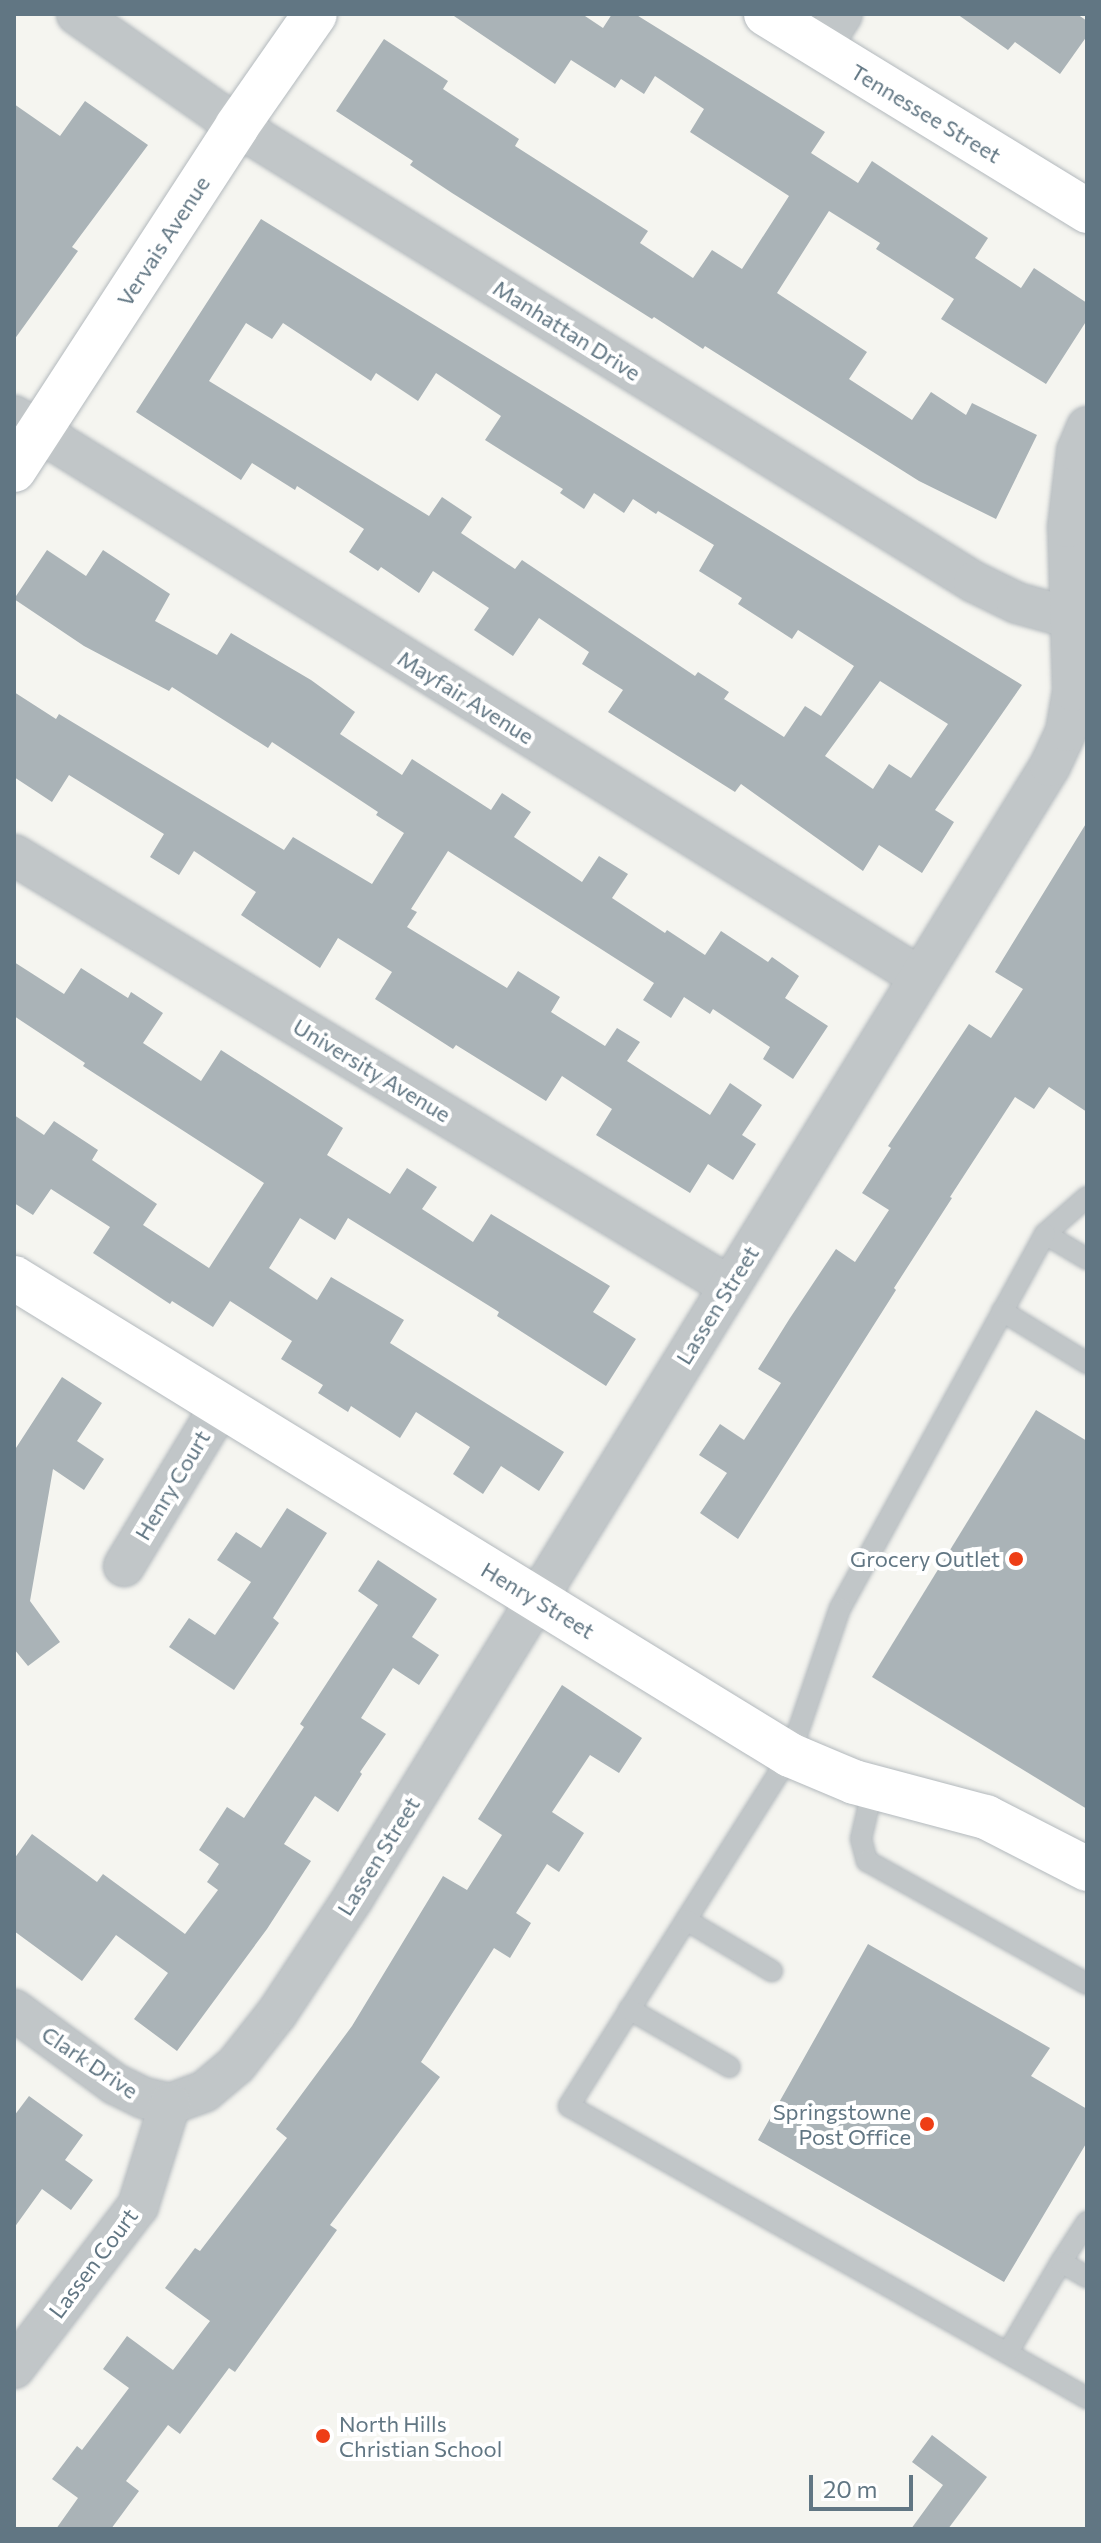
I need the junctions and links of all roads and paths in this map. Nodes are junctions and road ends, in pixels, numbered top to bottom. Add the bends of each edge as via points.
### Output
1 (77, 14) edge
2 (315, 14) edge
3 (766, 14) edge
4 (831, 31) edge
5 (237, 126) junction
6 (1087, 211) edge
7 (26, 425) edge
8 (1087, 427) edge
9 (14, 470) edge
10 (1079, 498) edge
11 (1075, 605) edge
12 (14, 855) edge
13 (918, 976) junction
14 (1087, 1197) edge
15 (1045, 1234) junction
16 (1087, 1259) edge
17 (14, 1278) edge
18 (729, 1286) junction
19 (1002, 1311) junction
20 (1087, 1363) edge
21 (221, 1405) junction
22 (124, 1566) dead end
23 (536, 1599) junction
24 (790, 1755) junction
25 (873, 1787) junction
26 (1087, 1869) edge
27 (686, 1920) junction
28 (772, 1971) dead end
29 (1087, 1984) edge
30 (629, 2009) junction
31 (14, 2010) edge
32 (730, 2067) dead end
33 (170, 2104) junction
34 (1087, 2222) edge
35 (1061, 2262) junction
36 (1087, 2277) edge
37 (1008, 2352) junction
38 (14, 2368) edge
39 (1087, 2398) edge

1 - 5 street, Manhattan Drive
2 - 5 street, Vervais Avenue
3 - 4 street, Tennessee Street
4 - 6 street, Tennessee Street
5 - 7 street, Vervais Avenue
5 - 11 street, Manhattan Drive via 974,582 1017,603
7 - 9 street, Vervais Avenue
7 - 13 street, Mayfair Avenue
8 - 10 street, Lassen Street via 1077,451
10 - 11 street, Lassen Street via 1068,527
11 - 13 street, Lassen Street via 1073,691 1066,731 1050,766
12 - 18 street, University Avenue
13 - 18 street, Lassen Street
14 - 15 lane
15 - 16 lane
15 - 19 lane
17 - 21 street, Henry Street
18 - 23 street, Lassen Street
19 - 20 lane
19 - 24 lane via 840,1608
21 - 22 street, Henry Court
21 - 23 street, Henry Street
23 - 24 street, Henry Street
23 - 33 street, Lassen Street via 277,2013 236,2065 205,2091
24 - 25 street, Henry Street
24 - 27 lane
25 - 26 street, Henry Street via 986,1817
25 - 29 lane via 861,1839 867,1861
27 - 28 lane
27 - 30 lane
30 - 32 lane
30 - 37 lane via 569,2106
31 - 33 street, Clark Drive via 115,2084
33 - 38 street, Lassen Court via 138,2206
34 - 35 lane
35 - 36 lane
35 - 37 lane
37 - 39 lane

